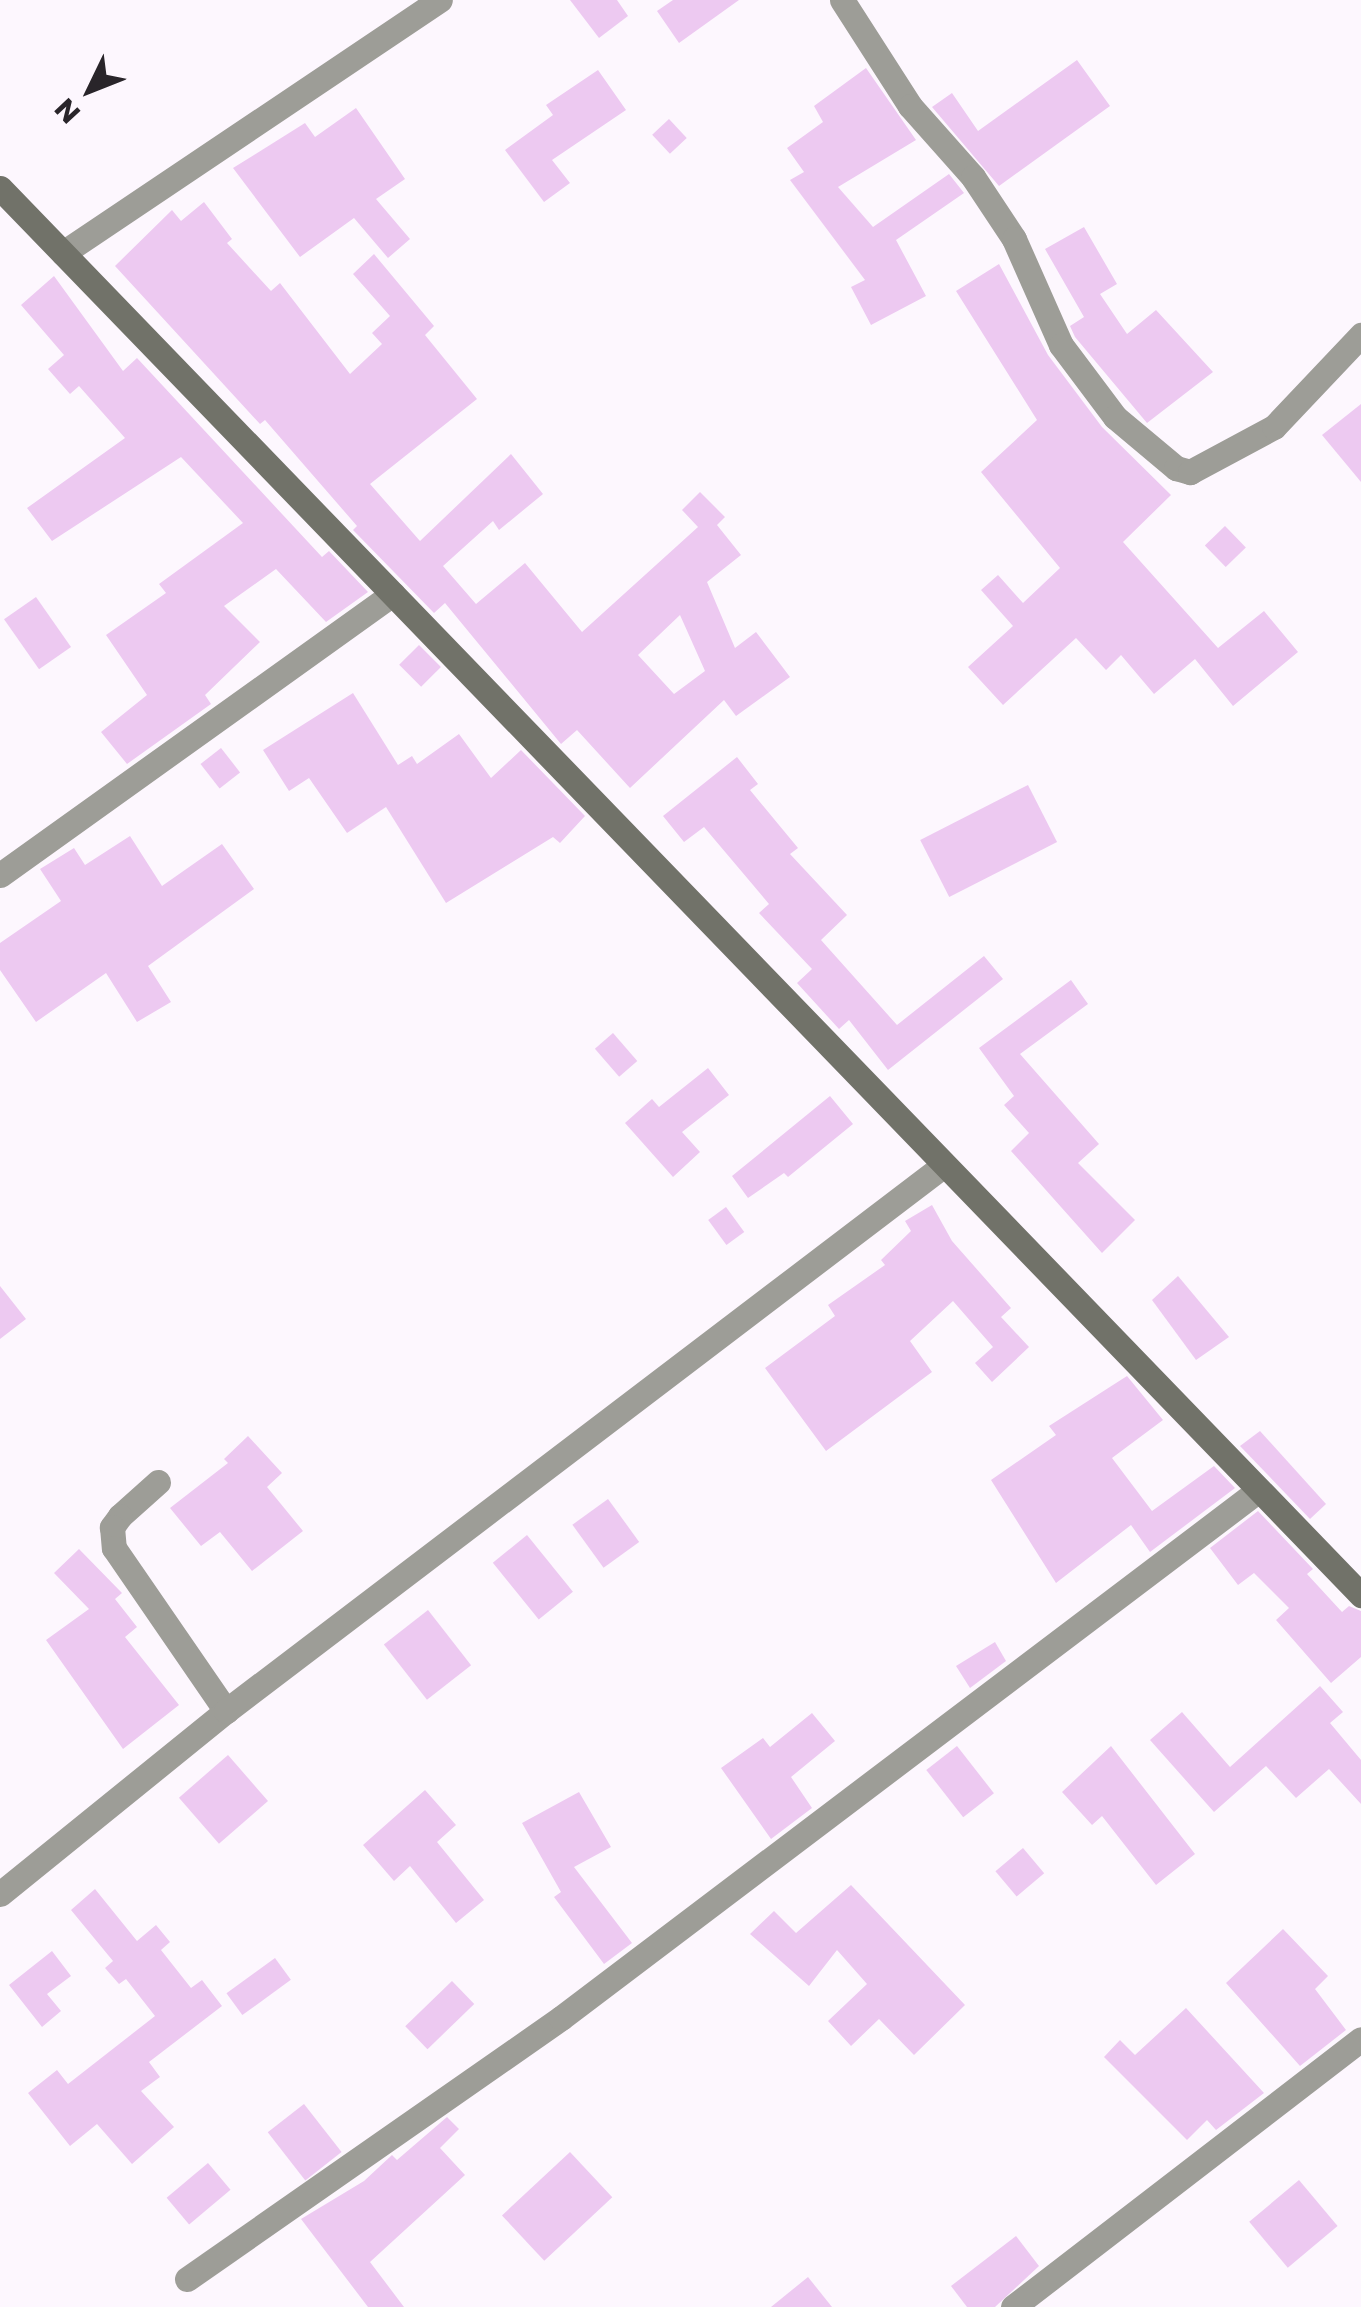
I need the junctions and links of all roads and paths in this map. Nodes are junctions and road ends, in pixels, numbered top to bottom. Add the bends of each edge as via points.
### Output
1 (440, 0) edge
2 (842, 0) edge
3 (0, 188) edge
4 (63, 253) junction
5 (1361, 335) edge
6 (393, 594) junction
7 (0, 874) edge
8 (944, 1165) junction
9 (158, 1482) dead end
10 (1258, 1490) junction
11 (1361, 1594) edge
12 (226, 1711) junction
13 (0, 1894) edge
14 (1361, 2039) edge
15 (187, 2279) dead end
16 (1013, 2307) edge

1 - 4 street
2 - 5 street via 910,106 973,177 1014,239 1061,345 1115,418 1176,468 1190,472 1274,427
3 - 4 main road
4 - 6 main road
6 - 7 street
6 - 8 main road
8 - 10 main road
8 - 12 street
9 - 12 street via 112,1527 114,1548
10 - 11 main road
10 - 15 street via 561,2018
12 - 13 street
14 - 16 street

